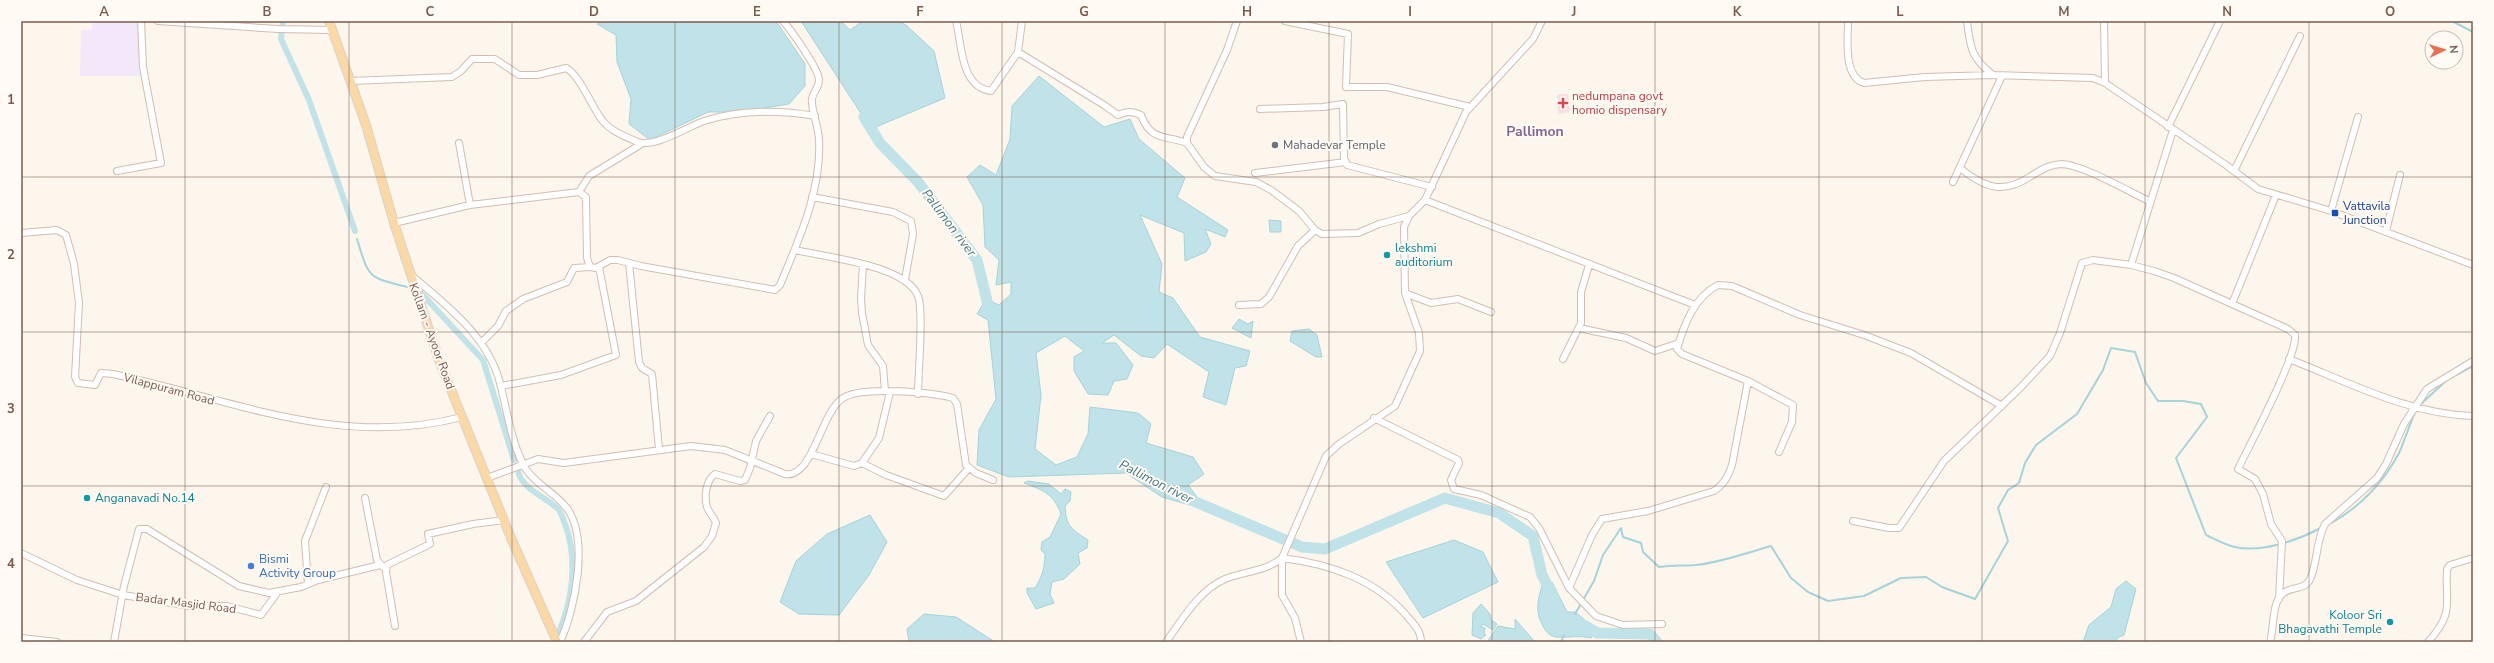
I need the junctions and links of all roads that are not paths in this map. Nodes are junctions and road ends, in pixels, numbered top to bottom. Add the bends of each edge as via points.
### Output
1 (141, 21) edge
2 (158, 21) edge
3 (328, 21) edge
4 (783, 21) edge
5 (956, 21) edge
6 (1022, 21) edge
7 (1237, 21) edge
8 (1285, 21) edge
9 (1542, 21) edge
10 (1848, 21) edge
11 (1967, 21) edge
12 (2104, 21) edge
13 (2220, 21) edge
14 (332, 30) junction
15 (2300, 36) dead end
16 (1018, 52) junction
17 (1992, 75) junction
18 (2002, 76) junction
19 (350, 81) junction
20 (2105, 83) junction
21 (1470, 107) junction
22 (1260, 109) dead end
23 (815, 116) junction
24 (2358, 117) dead end
25 (2170, 129) junction
26 (459, 143) dead end
27 (644, 143) junction
28 (1187, 143) junction
29 (1346, 162) junction
30 (1960, 168) junction
31 (2234, 171) junction
32 (117, 172) dead end
33 (1255, 173) dead end
34 (2400, 175) dead end
35 (1953, 182) dead end
36 (1432, 186) junction
37 (579, 192) junction
38 (2276, 195) junction
39 (812, 197) junction
40 (1425, 200) junction
41 (2149, 201) junction
42 (470, 205) junction
43 (2331, 211) junction
44 (1409, 216) junction
45 (394, 223) junction
46 (1315, 230) junction
47 (2386, 231) junction
48 (21, 233) edge
49 (795, 250) junction
50 (629, 263) junction
51 (2130, 264) junction
52 (1589, 265) junction
53 (2473, 265) edge
54 (863, 266) junction
55 (590, 267) junction
56 (599, 267) junction
57 (410, 274) junction
58 (905, 280) junction
59 (1405, 293) junction
60 (2232, 304) junction
61 (1239, 305) dead end
62 (1695, 305) junction
63 (1491, 312) dead end
64 (1579, 328) junction
65 (481, 343) junction
66 (1679, 343) junction
67 (1563, 359) dead end
68 (2289, 359) junction
69 (2473, 361) edge
70 (1748, 381) junction
71 (501, 386) junction
72 (888, 392) junction
73 (918, 394) junction
74 (2002, 406) junction
75 (2414, 408) junction
76 (770, 416) dead end
77 (2473, 416) edge
78 (462, 417) junction
79 (1374, 418) junction
80 (659, 449) junction
81 (1780, 452) dead end
82 (811, 454) junction
83 (750, 459) junction
84 (862, 463) junction
85 (522, 464) junction
86 (969, 468) junction
87 (487, 478) junction
88 (993, 480) dead end
89 (326, 487) dead end
90 (365, 498) dead end
91 (504, 520) junction
92 (1853, 521) dead end
93 (21, 553) edge
94 (1284, 555) junction
95 (2473, 558) edge
96 (383, 567) junction
97 (308, 584) junction
98 (1569, 588) junction
99 (277, 593) junction
100 (123, 595) junction
101 (2279, 599) junction
102 (1662, 624) dead end
103 (395, 626) dead end
104 (21, 638) edge
105 (57, 642) edge
106 (114, 642) edge
107 (557, 642) edge
108 (560, 642) edge
109 (584, 642) edge
110 (1167, 642) edge
111 (1301, 642) edge
112 (1421, 642) edge
113 (2270, 642) edge
114 (2428, 642) edge

1 - 32 street via 143,67 161,163
2 - 14 street
3 - 14 main road, Kollam - Ayoor Road
4 - 23 street via 797,38 819,76 819,85 812,100
5 - 16 street via 962,56 971,79 984,90 991,91
6 - 16 street
7 - 28 street via 1187,137
8 - 21 street via 1348,34 1346,86 1387,87
9 - 21 street via 1533,39
10 - 17 street via 1851,71 1855,79 1864,84 1925,77
11 - 17 street via 1970,48 1976,60
12 - 20 street
13 - 25 street
14 - 19 main road, Kollam - Ayoor Road
15 - 31 street
16 - 28 street via 1104,104 1111,112 1118,115 1135,112 1141,115 1145,124 1157,136
17 - 18 street
18 - 20 street via 2093,78
18 - 30 street
19 - 27 street via 452,77 472,59 495,59 519,75 537,75 566,68 573,74 602,121 620,134
19 - 45 main road, Kollam - Ayoor Road via 366,125
20 - 25 street
21 - 36 street
22 - 29 street via 1343,104
23 - 27 street via 786,111 721,117
23 - 39 street via 819,140 818,165
24 - 43 street
25 - 31 street
25 - 41 street
26 - 42 street
27 - 37 street via 589,176
28 - 46 street via 1204,167 1215,176 1256,182 1284,198
29 - 33 street
29 - 36 street via 1351,167
30 - 35 street
30 - 41 street via 1986,186 2002,188 2017,184 2049,166 2062,164 2082,170
31 - 38 street via 2258,189
34 - 47 street
36 - 40 street
37 - 42 street
37 - 55 street via 586,197 587,258
38 - 43 street
38 - 60 street
39 - 49 street
39 - 58 street via 893,212 911,221 914,234
40 - 44 street
40 - 52 street
41 - 51 street
42 - 45 street
43 - 47 street
44 - 46 street via 1358,233 1332,235
44 - 59 street via 1404,227
45 - 57 main road, Kollam - Ayoor Road
46 - 61 street via 1298,246 1269,298 1261,304
47 - 53 street
48 - 78 street, Vilappuram Road via 57,230 66,235 74,264 79,303 76,377 78,383 95,385 101,373 113,374 235,406 320,424 363,428 422,425
49 - 50 street via 780,285 773,290
49 - 54 street
50 - 56 street via 614,259
50 - 80 street via 639,362 642,368 652,374
51 - 60 street via 2174,278
51 - 74 street via 2089,260 2082,264 2050,356
52 - 62 street
52 - 64 street via 1581,292 1582,312
54 - 58 street via 888,271
54 - 72 street via 861,299 868,345 883,366
55 - 56 street
55 - 65 street via 574,268 567,282 523,299 506,311 498,326
56 - 71 street via 616,355 561,375
57 - 65 street via 438,297
57 - 78 main road, Kollam - Ayoor Road via 439,360
58 - 73 street via 914,289 920,304
59 - 63 street via 1431,303 1458,299
59 - 79 street via 1419,333 1420,351 1395,406
60 - 68 street via 2293,333 2295,343
62 - 66 street via 1685,322
62 - 74 street via 1718,285 1732,286 1800,315 1911,353
64 - 66 street via 1626,338 1656,351
64 - 67 street
65 - 71 street via 493,364
66 - 70 street via 1677,349 1682,354
68 - 75 street
68 - 101 street via 2238,469 2256,479 2272,524 2282,541
69 - 75 street via 2427,389
70 - 81 street via 1793,405 1792,422
70 - 98 street via 1732,465 1728,477 1721,486 1714,491 1658,508 1602,519 1592,535
71 - 85 street via 513,441
72 - 73 street
72 - 82 street via 858,393 836,404 828,415
72 - 84 street via 879,438
73 - 86 street via 947,396 955,400 965,461
74 - 92 street via 1944,461 1899,528
75 - 77 street via 2453,416
75 - 101 street via 2377,478 2325,524 2320,533 2308,582 2302,587 2287,591
76 - 83 street via 756,440
78 - 87 main road, Kollam - Ayoor Road
79 - 94 street via 1326,456
79 - 98 street via 1458,460 1451,480 1454,489 1481,495 1530,517 1542,534
80 - 83 street via 707,447
80 - 85 street via 570,462 538,459
82 - 83 street via 801,470 790,475
82 - 84 street via 854,466
83 - 109 street via 750,468 744,481 714,474 711,477 706,499 707,508 716,523 712,536 704,547 636,601 607,612
84 - 86 street via 886,476 944,496
85 - 87 street
85 - 108 street via 528,473 567,508 575,528 577,553 573,609
86 - 88 street
87 - 91 main road, Kollam - Ayoor Road
89 - 97 street via 305,541
90 - 96 street via 377,560
91 - 96 street via 428,534 430,544
91 - 107 main road, Kollam - Ayoor Road
93 - 100 street, Badar Masjid Road via 77,580
94 - 110 street via 1272,566 1224,580 1206,591
94 - 111 street via 1282,595 1295,618
94 - 112 street via 1376,587 1391,598 1418,629
95 - 114 street via 2450,565 2447,569 2448,610 2442,625
96 - 97 street
96 - 103 street
97 - 99 street
98 - 102 street via 1596,616 1607,621 1623,625
99 - 100 street, Badar Masjid Road via 261,615 227,606 190,606
99 - 100 street via 239,586 142,528 138,532
100 - 106 street
101 - 113 street
104 - 105 street

